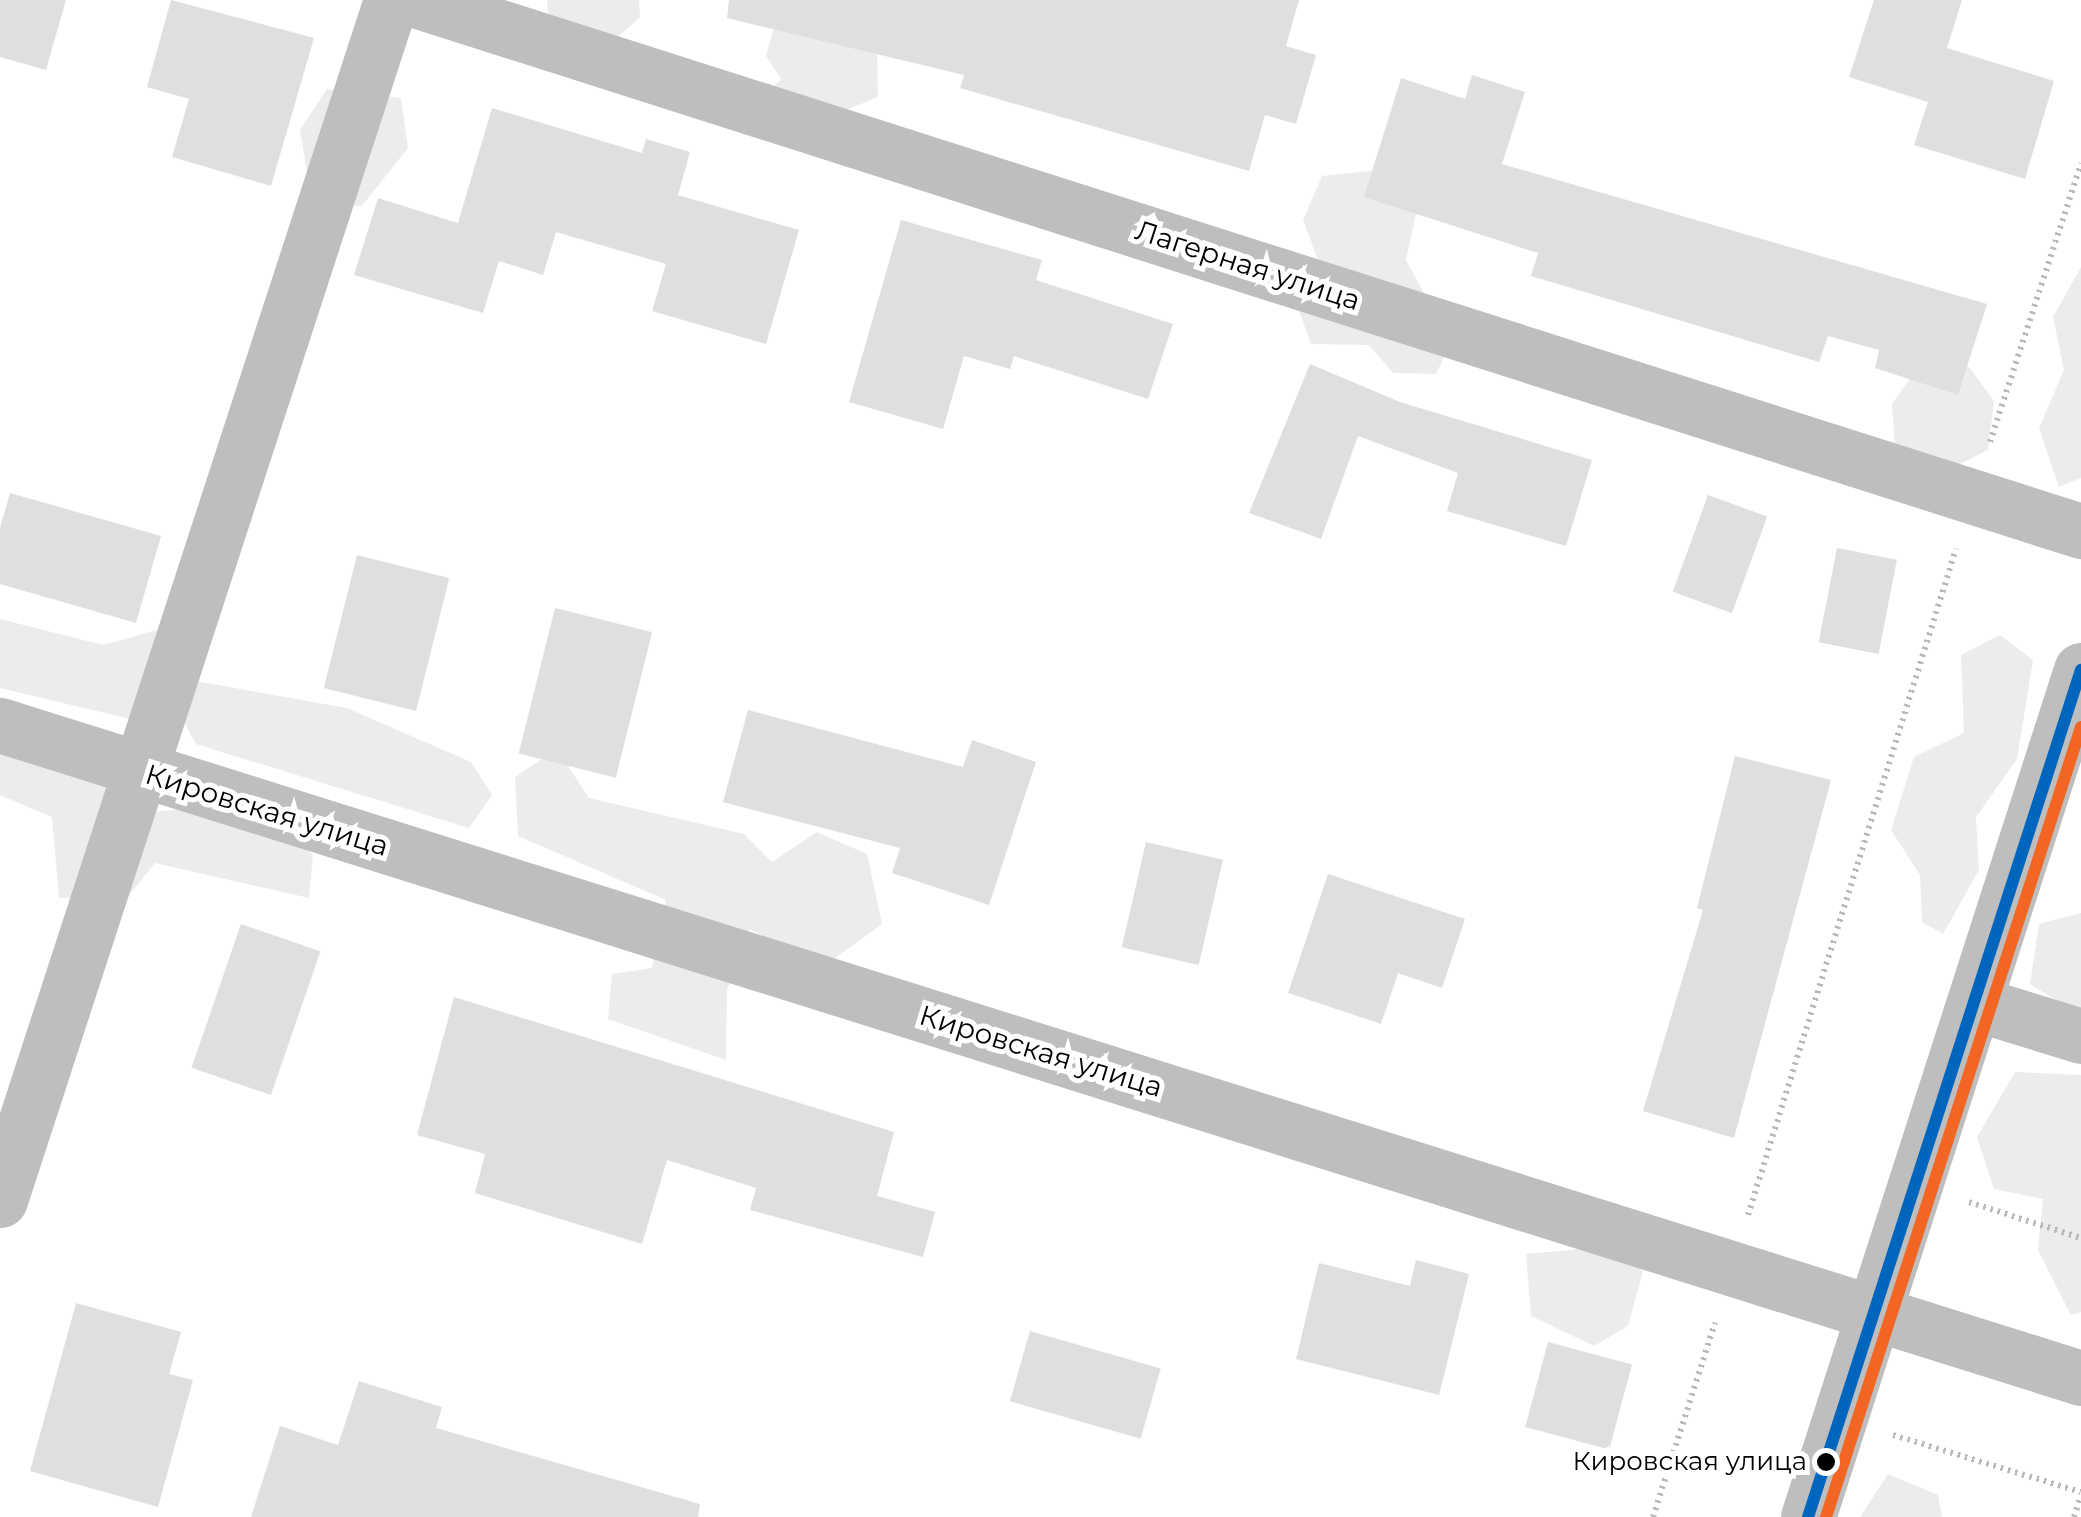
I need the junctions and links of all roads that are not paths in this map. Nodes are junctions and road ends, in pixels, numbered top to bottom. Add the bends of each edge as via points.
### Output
1 (391, 0) edge
2 (415, 0) edge
3 (2081, 531) edge
4 (2081, 670) edge
5 (0, 725) edge
6 (144, 772) junction
7 (1974, 1002) junction
8 (2081, 1036) edge
9 (0, 1200) edge
10 (1874, 1312) junction
11 (2081, 1378) edge
12 (1808, 1517) edge

1 - 6 street
2 - 3 street, Лагерная улица
4 - 7 street
5 - 6 street, Кировская улица
6 - 9 street
6 - 10 street, Кировская улица
7 - 8 street
7 - 10 street
10 - 11 street, Кировская улица
10 - 12 street

